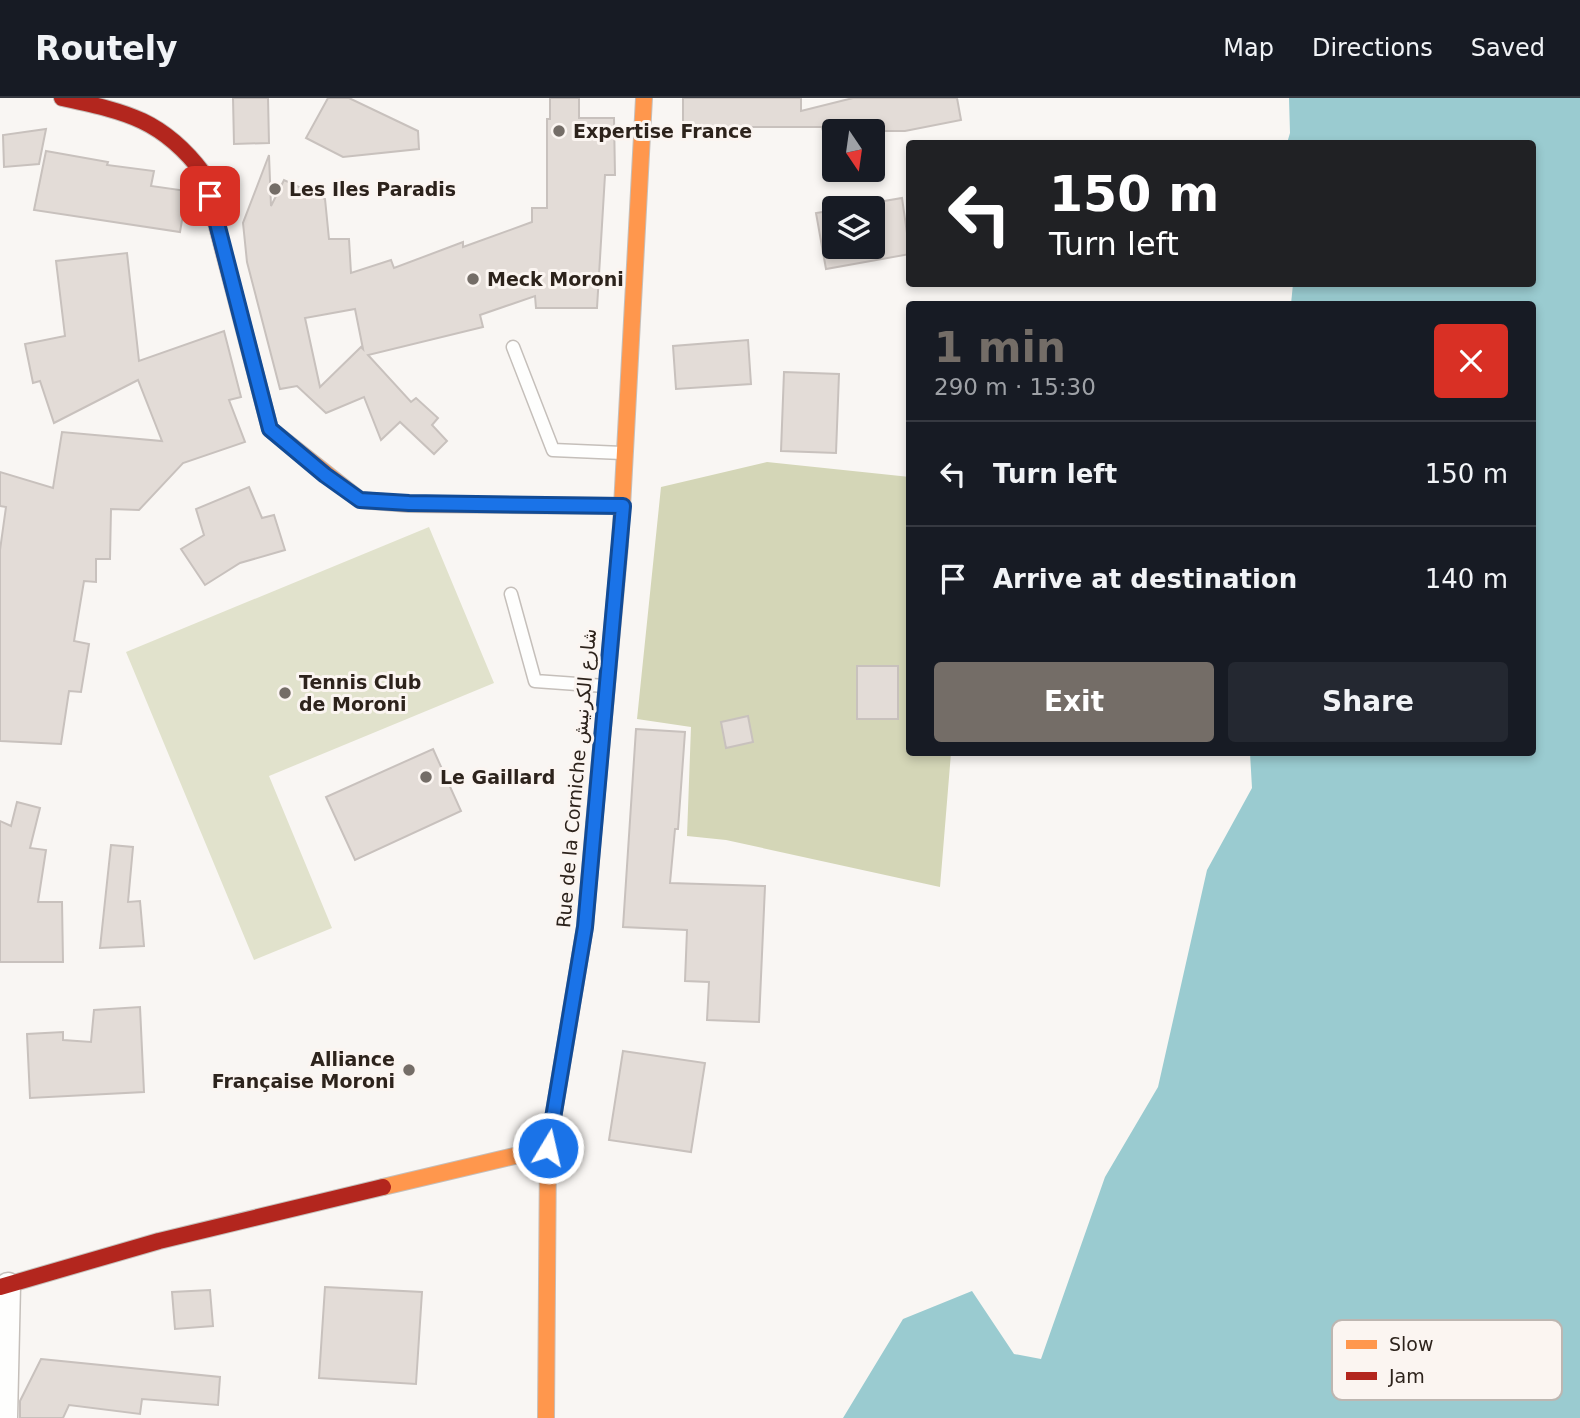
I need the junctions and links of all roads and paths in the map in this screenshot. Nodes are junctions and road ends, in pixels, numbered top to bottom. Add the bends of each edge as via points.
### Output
1 (62, 98) edge
2 (644, 98) edge
3 (513, 347) dead end
4 (623, 453) junction
5 (623, 506) junction
6 (511, 594) dead end
7 (605, 686) junction
8 (548, 1148) junction
9 (4, 1286) edge
10 (5, 1418) edge
11 (546, 1418) edge

1 - 5 main road via 151,120 183,144 204,173 270,429 325,475 360,500
2 - 4 main road, Rue de la Corniche شارع الكرنيش
3 - 4 lane via 553,450
4 - 5 main road, Rue de la Corniche شارع الكرنيش
5 - 7 main road, Rue de la Corniche شارع الكرنيش
6 - 7 lane via 535,681
7 - 8 main road, Rue de la Corniche شارع الكرنيش via 585,927
8 - 9 main road via 159,1241
8 - 11 main road, Rue de la Corniche شارع الكرنيش
9 - 10 street

